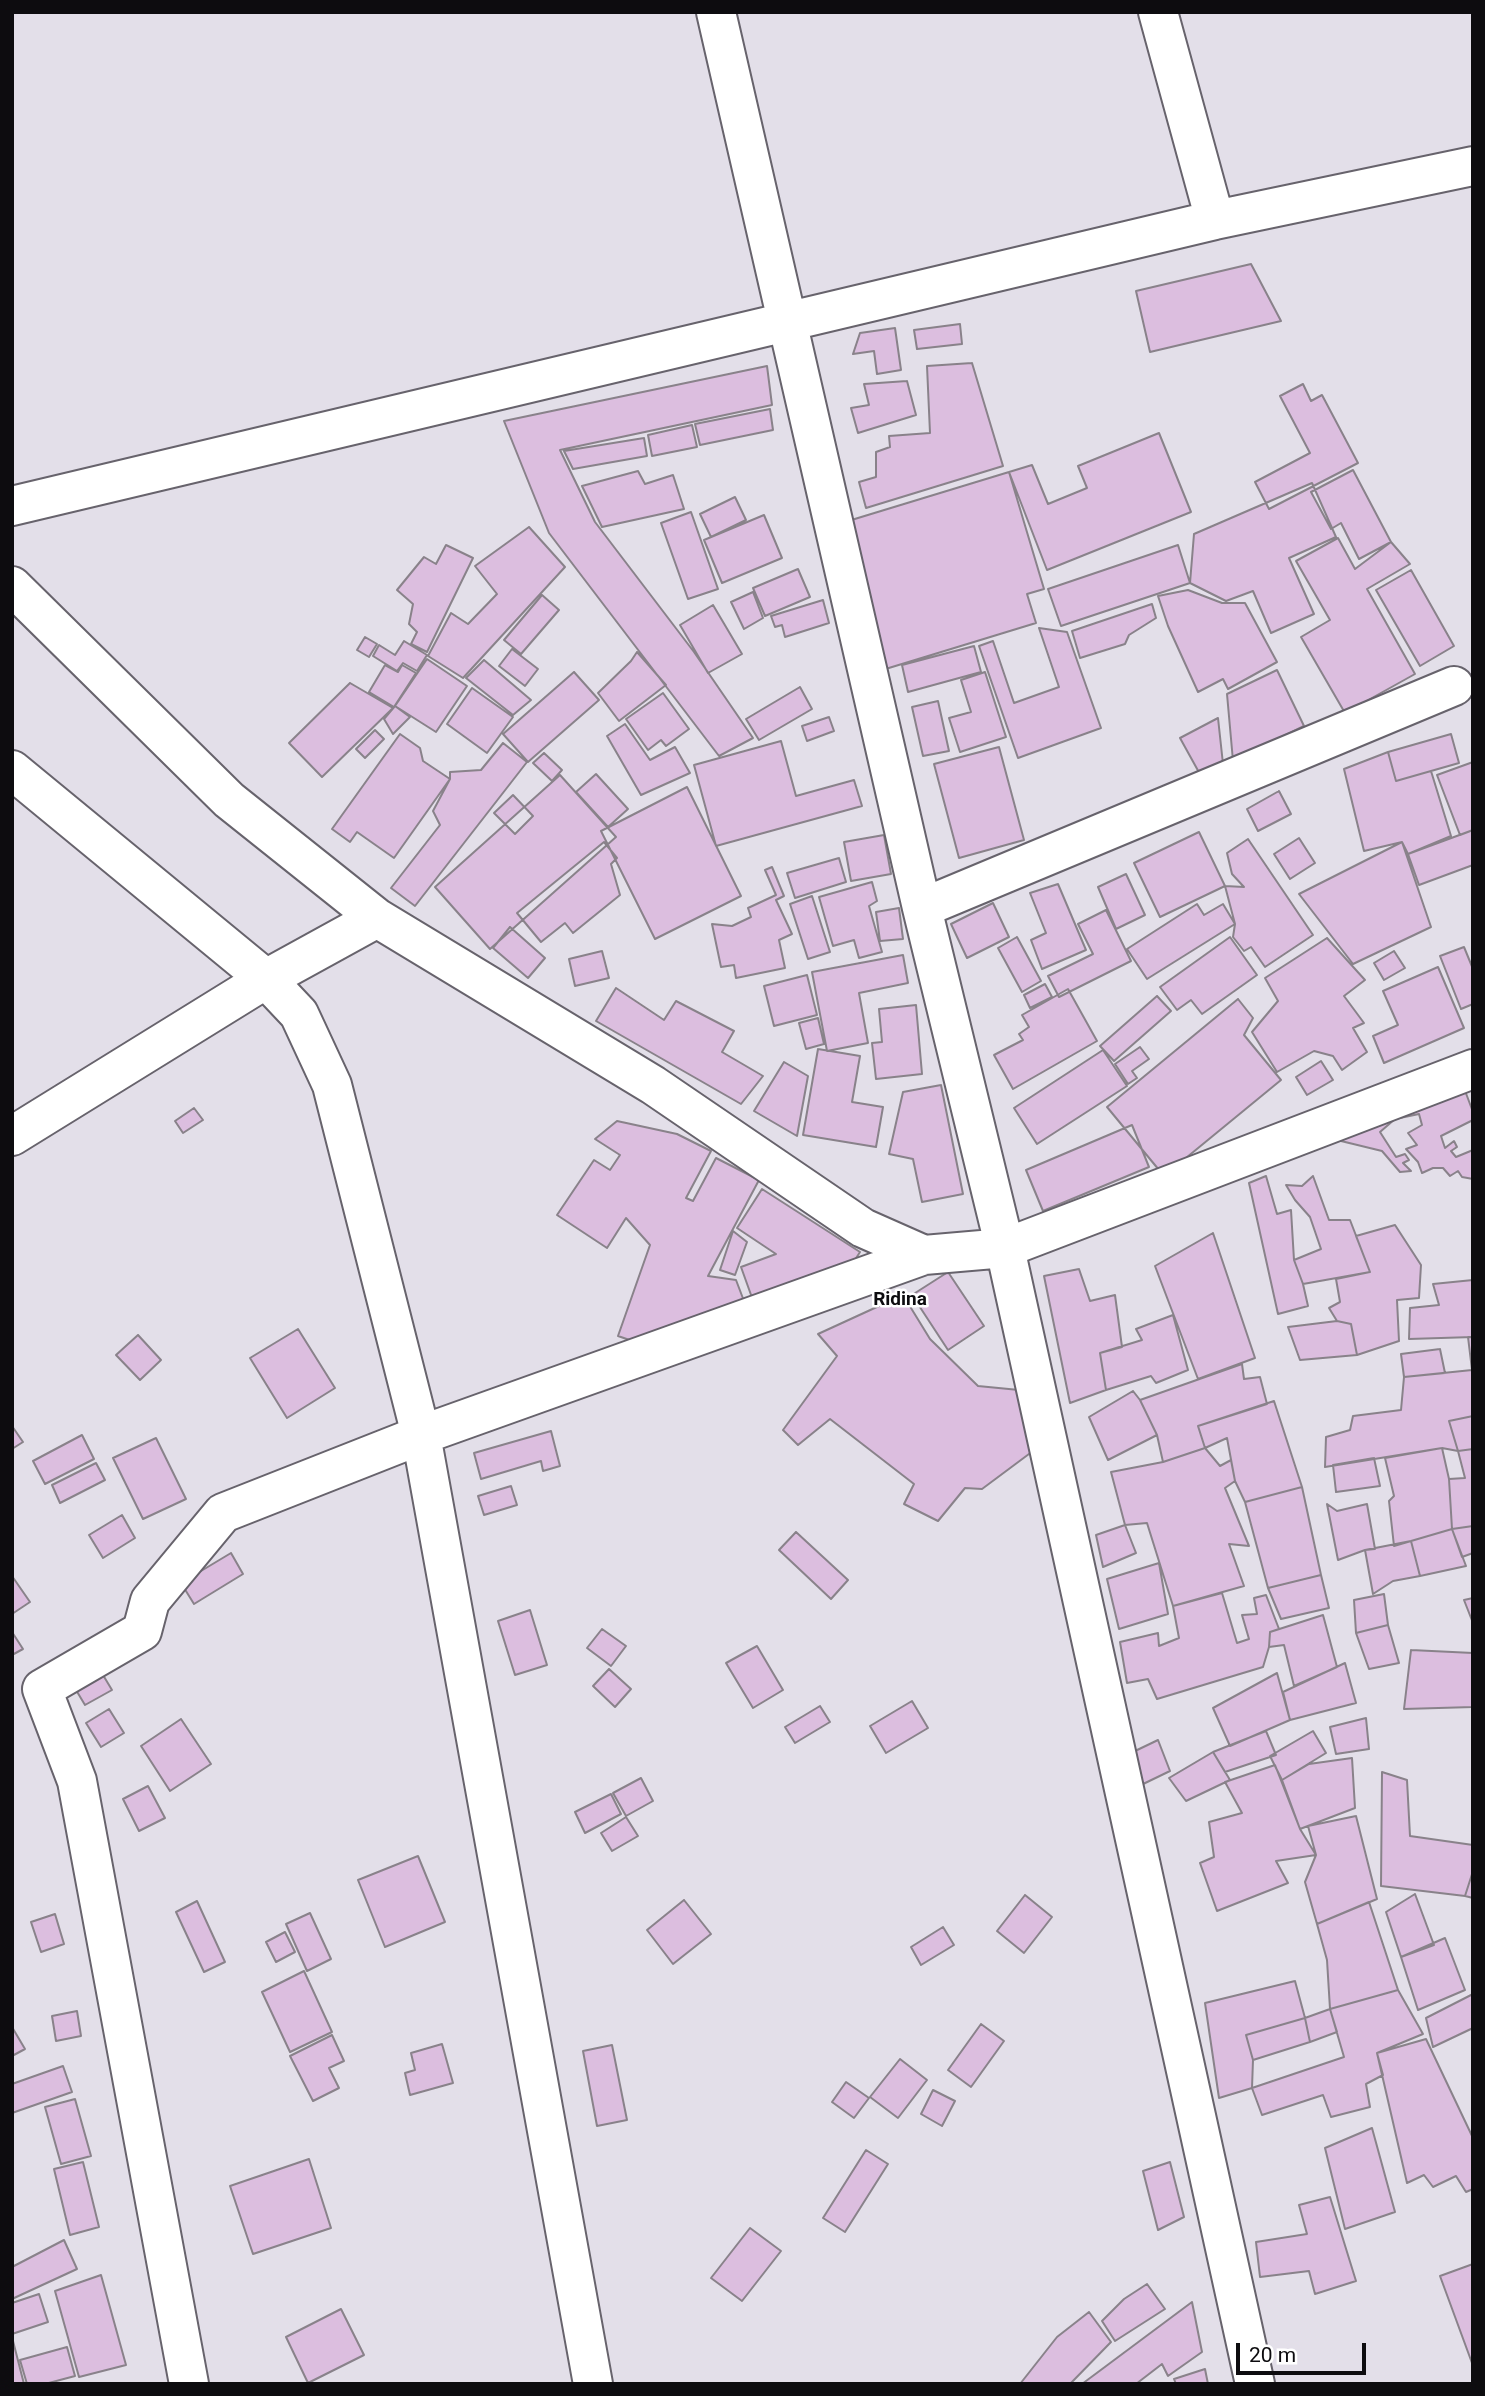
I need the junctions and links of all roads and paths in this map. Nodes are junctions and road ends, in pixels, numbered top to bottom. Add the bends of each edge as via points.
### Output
1 (716, 12) edge
2 (1158, 12) edge
3 (1473, 166) edge
4 (1215, 220) junction
5 (786, 320) junction
6 (12, 506) edge
7 (12, 586) edge
8 (1454, 686) dead end
9 (12, 770) edge
10 (922, 908) junction
11 (377, 918) junction
12 (266, 979) junction
13 (1473, 1069) edge
14 (12, 1136) edge
15 (1005, 1248) junction
16 (925, 1255) junction
17 (421, 1435) junction
18 (189, 2384) edge
19 (593, 2384) edge
20 (1255, 2384) edge

1 - 5 street
2 - 4 street
3 - 4 street
4 - 5 street
5 - 6 street
5 - 10 street
7 - 11 street via 229,800
8 - 10 street
9 - 12 street
10 - 15 street
11 - 12 street
11 - 16 street via 653,1085 863,1227
12 - 14 street
12 - 17 street via 299,1014 332,1085
13 - 15 street
15 - 16 street
15 - 20 street
16 - 17 street
17 - 18 street via 223,1513 149,1601 142,1631 42,1689 77,1781
17 - 19 street

